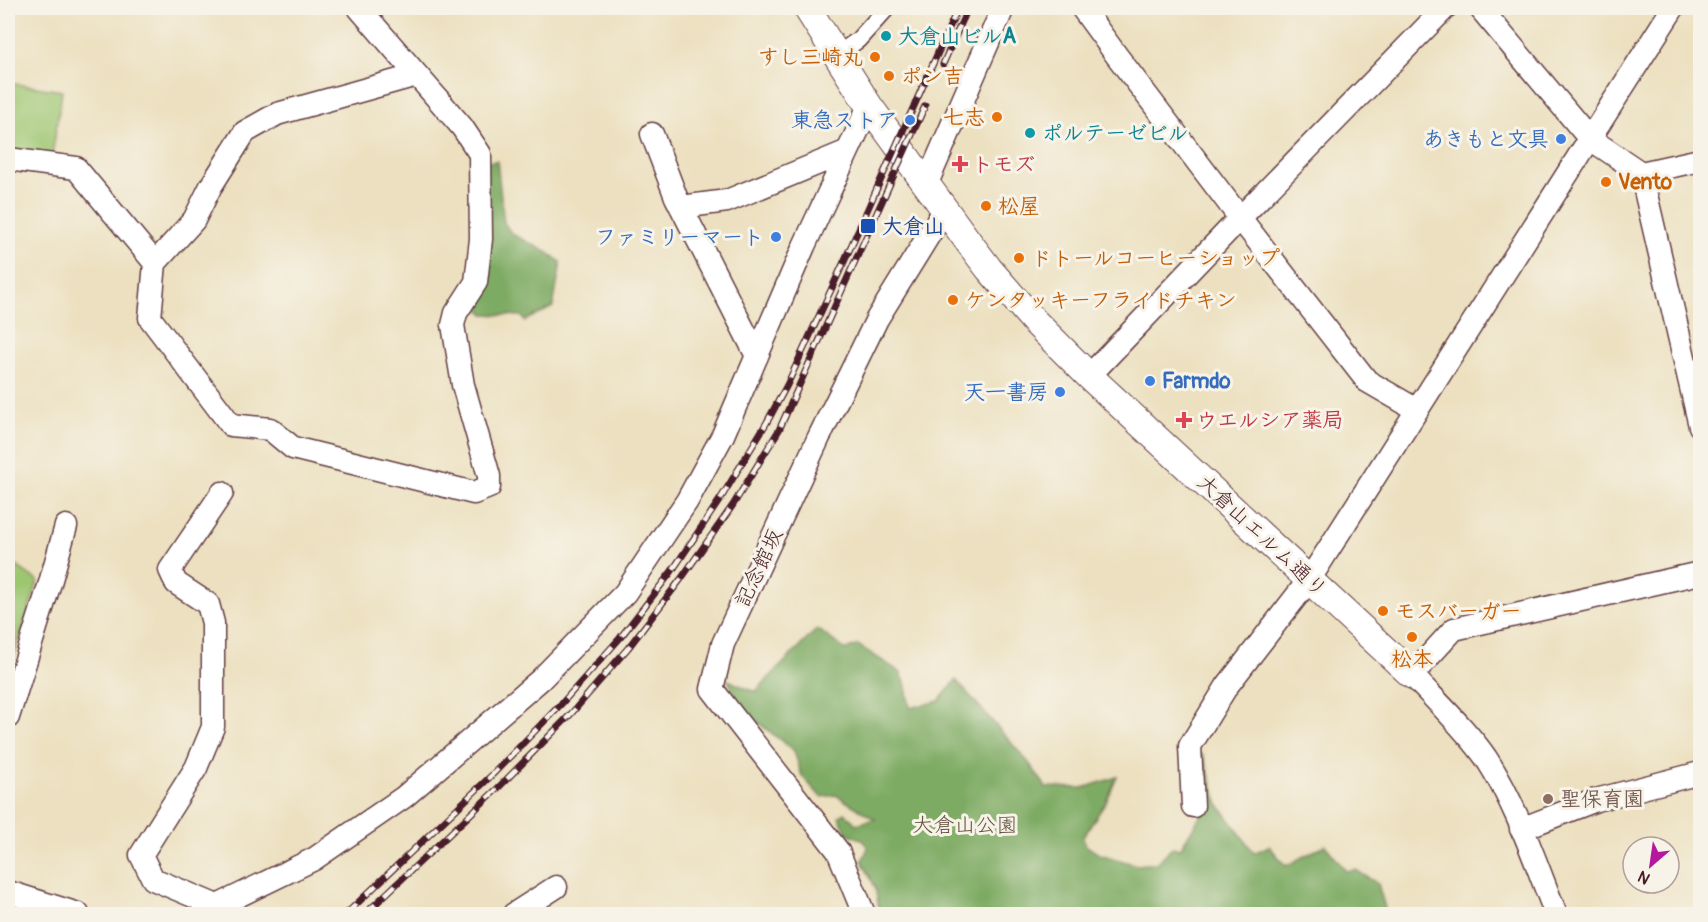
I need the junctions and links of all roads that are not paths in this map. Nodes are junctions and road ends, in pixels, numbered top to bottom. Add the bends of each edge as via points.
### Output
1 (359, 8) edge
2 (807, 8) edge
3 (886, 8) edge
4 (1003, 8) edge
5 (1082, 8) edge
6 (1445, 8) edge
7 (1480, 8) edge
8 (1673, 8) edge
9 (837, 56) junction
10 (417, 75) junction
11 (869, 106) junction
12 (652, 134) dead end
13 (1589, 138) junction
14 (848, 151) junction
15 (8, 159) edge
16 (1701, 160) edge
17 (1641, 173) junction
18 (927, 183) junction
19 (681, 207) junction
20 (945, 209) junction
21 (1240, 218) junction
22 (155, 263) junction
23 (757, 356) junction
24 (1089, 376) junction
25 (1417, 410) junction
26 (1701, 426) edge
27 (222, 493) dead end
28 (66, 526) dead end
29 (1701, 573) edge
30 (1309, 580) junction
31 (1412, 675) junction
32 (8, 717) edge
33 (1701, 773) edge
34 (1193, 806) dead end
35 (1521, 829) junction
36 (556, 887) dead end
37 (8, 892) edge
38 (209, 910) edge
39 (78, 915) edge
40 (514, 915) edge
41 (864, 915) edge
42 (1556, 915) edge

1 - 10 street
2 - 9 street, 大倉山エルム通り
3 - 9 street via 858,40
4 - 18 street
5 - 21 street
6 - 21 street
7 - 13 street
8 - 13 street
9 - 11 street, 大倉山エルム通り
10 - 22 street via 277,114 245,132 194,220
10 - 22 street via 480,154 481,239 476,282 456,313 453,325 489,487 474,494 293,448 270,429 231,425 150,318
11 - 14 street
11 - 18 street, 大倉山エルム通り
12 - 19 street
13 - 17 street
13 - 25 street
14 - 19 street via 727,201
14 - 23 street
15 - 22 street via 76,168
16 - 17 street
17 - 26 street
18 - 20 street, 大倉山エルム通り
19 - 23 street
20 - 24 street, 大倉山エルム通り via 1034,321
20 - 41 street, 記念館坂 via 877,319 819,437 723,645 712,689 838,851
21 - 24 street
21 - 25 street via 1367,381
23 - 38 street via 723,435 687,501 625,593 565,656 404,797 314,858
24 - 30 street, 大倉山エルム通り
25 - 30 street
27 - 38 street via 170,570 176,583 208,604 213,622 213,727 196,768 141,855 153,879
28 - 32 street
29 - 31 street via 1454,629
30 - 31 street, 大倉山エルム通り
30 - 34 street via 1227,686 1190,746
31 - 35 street, 大倉山エルム通り via 1485,758
33 - 35 street via 1596,800
35 - 42 street, 大倉山エルム通り
36 - 40 street
37 - 39 street

